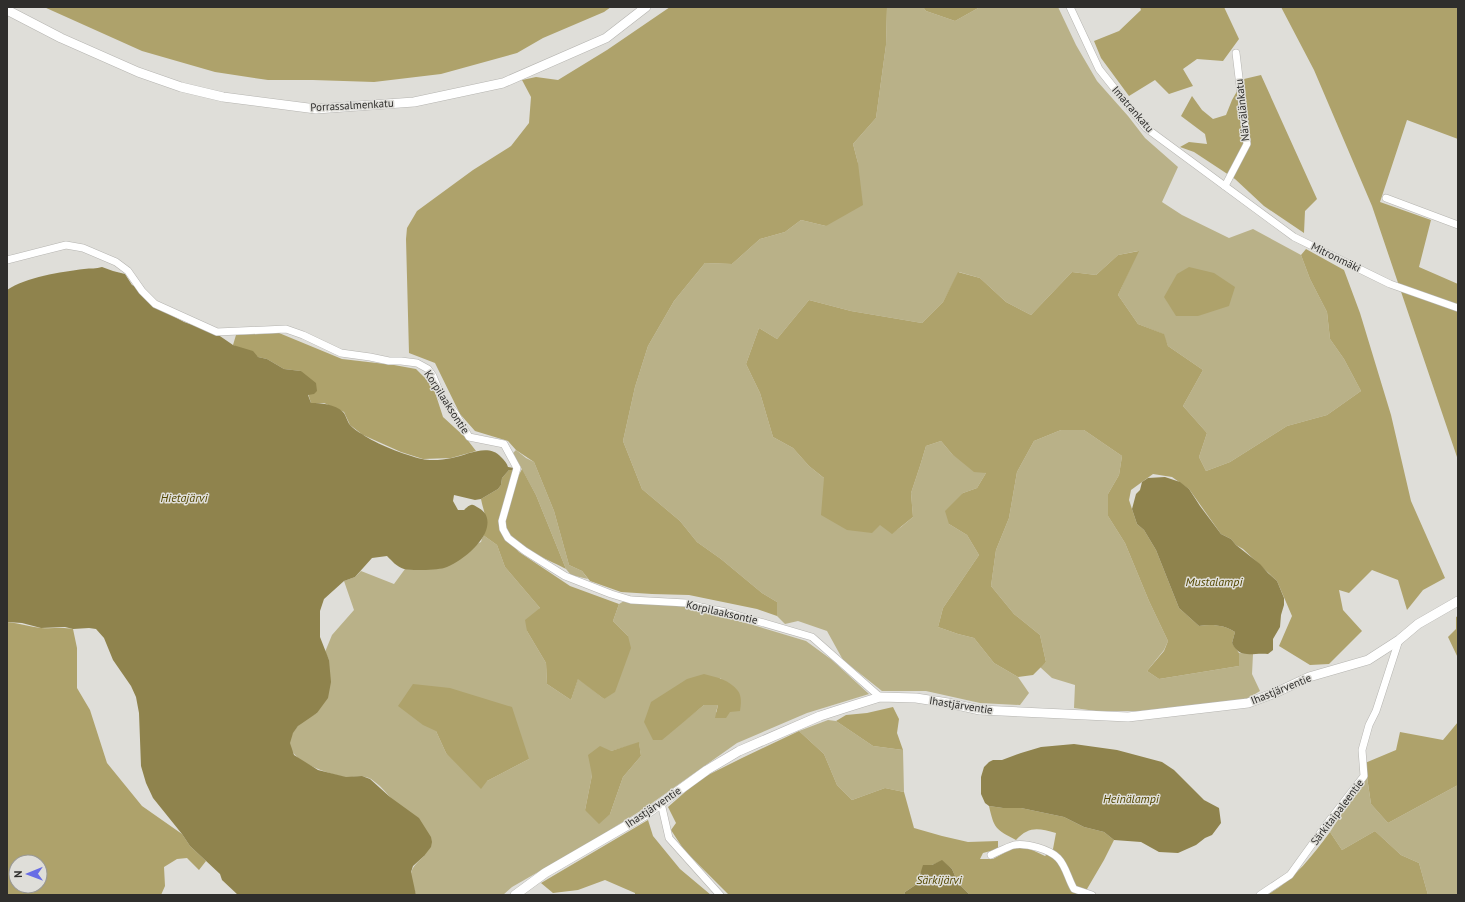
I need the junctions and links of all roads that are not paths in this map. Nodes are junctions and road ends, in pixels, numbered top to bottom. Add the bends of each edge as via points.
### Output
1 (646, 7) edge
2 (1070, 7) edge
3 (7, 10) edge
4 (1236, 53) dead end
5 (1225, 186) junction
6 (1386, 198) dead end
7 (1458, 225) edge
8 (7, 260) edge
9 (1458, 308) edge
10 (1458, 601) edge
11 (1399, 640) junction
12 (880, 697) junction
13 (661, 803) junction
14 (991, 855) dead end
15 (515, 895) edge
16 (720, 895) edge
17 (1092, 895) edge
18 (1260, 895) edge

1 - 3 street, Porrassalmenkatu via 606,38 502,82 414,102 316,109 223,97 181,87 131,69 61,38
2 - 5 street, Imatrankatu via 1099,69 1146,128
4 - 5 street, Närvälänkatu via 1247,144
5 - 9 street, Mitronmäki via 1294,237 1390,284
6 - 7 street
8 - 12 street, Korpilaaksontie via 66,245 83,248 116,262 128,271 155,304 217,332 286,329 303,334 341,353 417,363 428,369 442,398 455,412 470,437 504,444 517,468 502,520 503,529 516,545 565,576 630,600 686,603 726,612 812,638
10 - 11 street, Ihastjärventie via 1418,624
11 - 12 street, Ihastjärventie via 1368,660 1309,677 1248,703 1159,714 1128,717 980,710 916,698
11 - 18 street, Särkitaipaleentie via 1362,750 1364,776 1290,875
12 - 13 street, Ihastjärventie via 820,716 739,751
13 - 15 street, Ihastjärventie via 545,873
13 - 16 street via 669,838
14 - 17 street via 1013,845 1043,849 1058,858 1074,889

